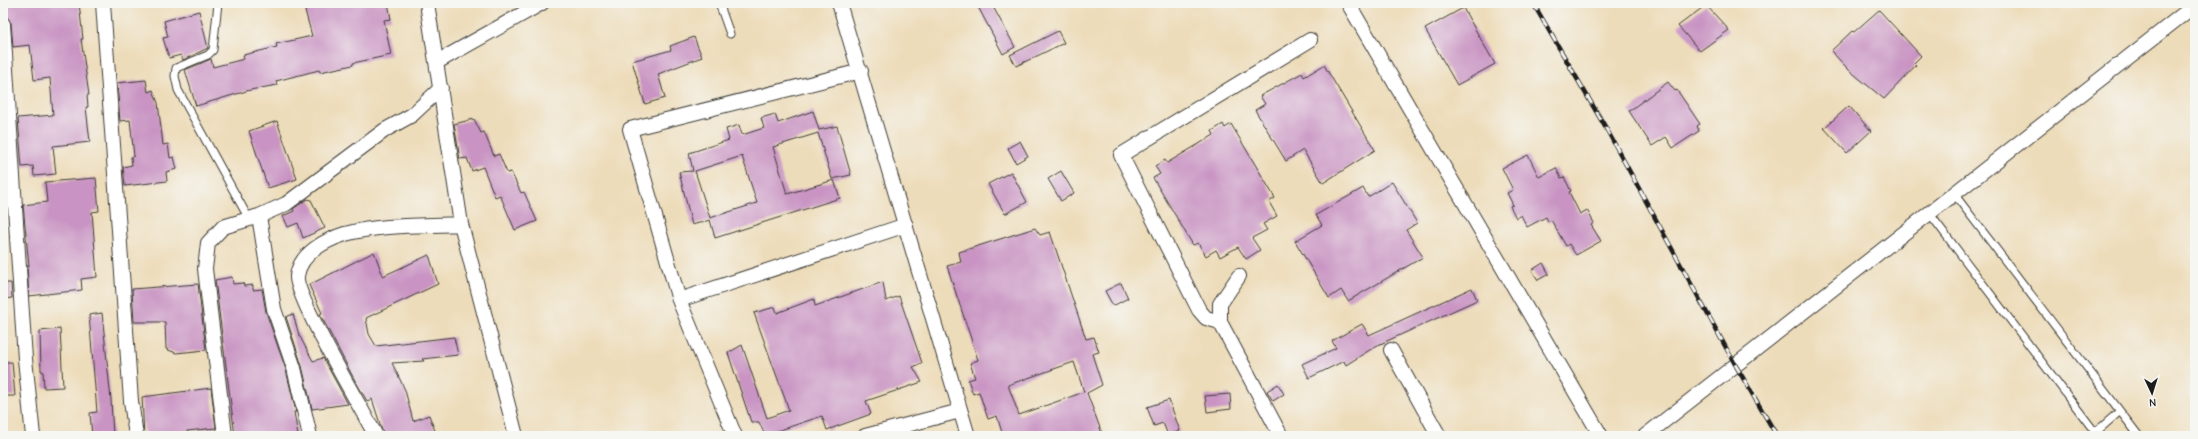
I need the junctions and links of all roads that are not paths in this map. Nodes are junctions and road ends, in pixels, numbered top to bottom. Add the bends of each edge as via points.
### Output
1 (103, 3) edge
2 (218, 3) edge
3 (426, 3) edge
4 (542, 3) edge
5 (719, 3) edge
6 (839, 3) edge
7 (1348, 3) edge
8 (2195, 5) edge
9 (3, 24) edge
10 (730, 34) dead end
11 (1310, 40) dead end
12 (437, 62) junction
13 (861, 71) junction
14 (441, 88) junction
15 (1955, 195) junction
16 (1930, 214) junction
17 (254, 218) junction
18 (461, 224) junction
19 (906, 225) junction
20 (1238, 276) dead end
21 (679, 300) junction
22 (1220, 322) junction
23 (1391, 350) dead end
24 (960, 411) junction
25 (2120, 411) junction
26 (2097, 434) edge
27 (33, 436) edge
28 (136, 436) edge
29 (225, 436) edge
30 (310, 436) edge
31 (376, 436) edge
32 (516, 436) edge
33 (735, 436) edge
34 (865, 436) edge
35 (968, 436) edge
36 (1281, 436) edge
37 (1439, 436) edge
38 (1601, 436) edge
39 (1646, 436) edge
40 (2139, 436) edge

1 - 28 street via 130,385
2 - 17 lane via 213,50 208,55 176,68 175,76 178,90
3 - 12 street
4 - 12 street
5 - 10 lane
6 - 13 street
7 - 38 street
8 - 15 street
9 - 27 street
11 - 22 street via 1121,154 1199,310 1206,318
12 - 14 street
13 - 19 street
13 - 21 street via 630,129
14 - 17 street via 412,115 396,122 286,204
14 - 18 street
15 - 16 street
15 - 25 lane
16 - 26 lane
16 - 39 street
17 - 29 street via 223,227 208,243 205,269
17 - 30 street via 274,309 294,368
18 - 31 street via 377,229 345,234 316,247 300,266 296,277 306,306
18 - 32 street
19 - 21 street
19 - 24 street
20 - 22 street via 1220,304
21 - 33 street
22 - 36 street
23 - 37 street
24 - 34 street
24 - 35 street
25 - 26 lane
25 - 40 lane

